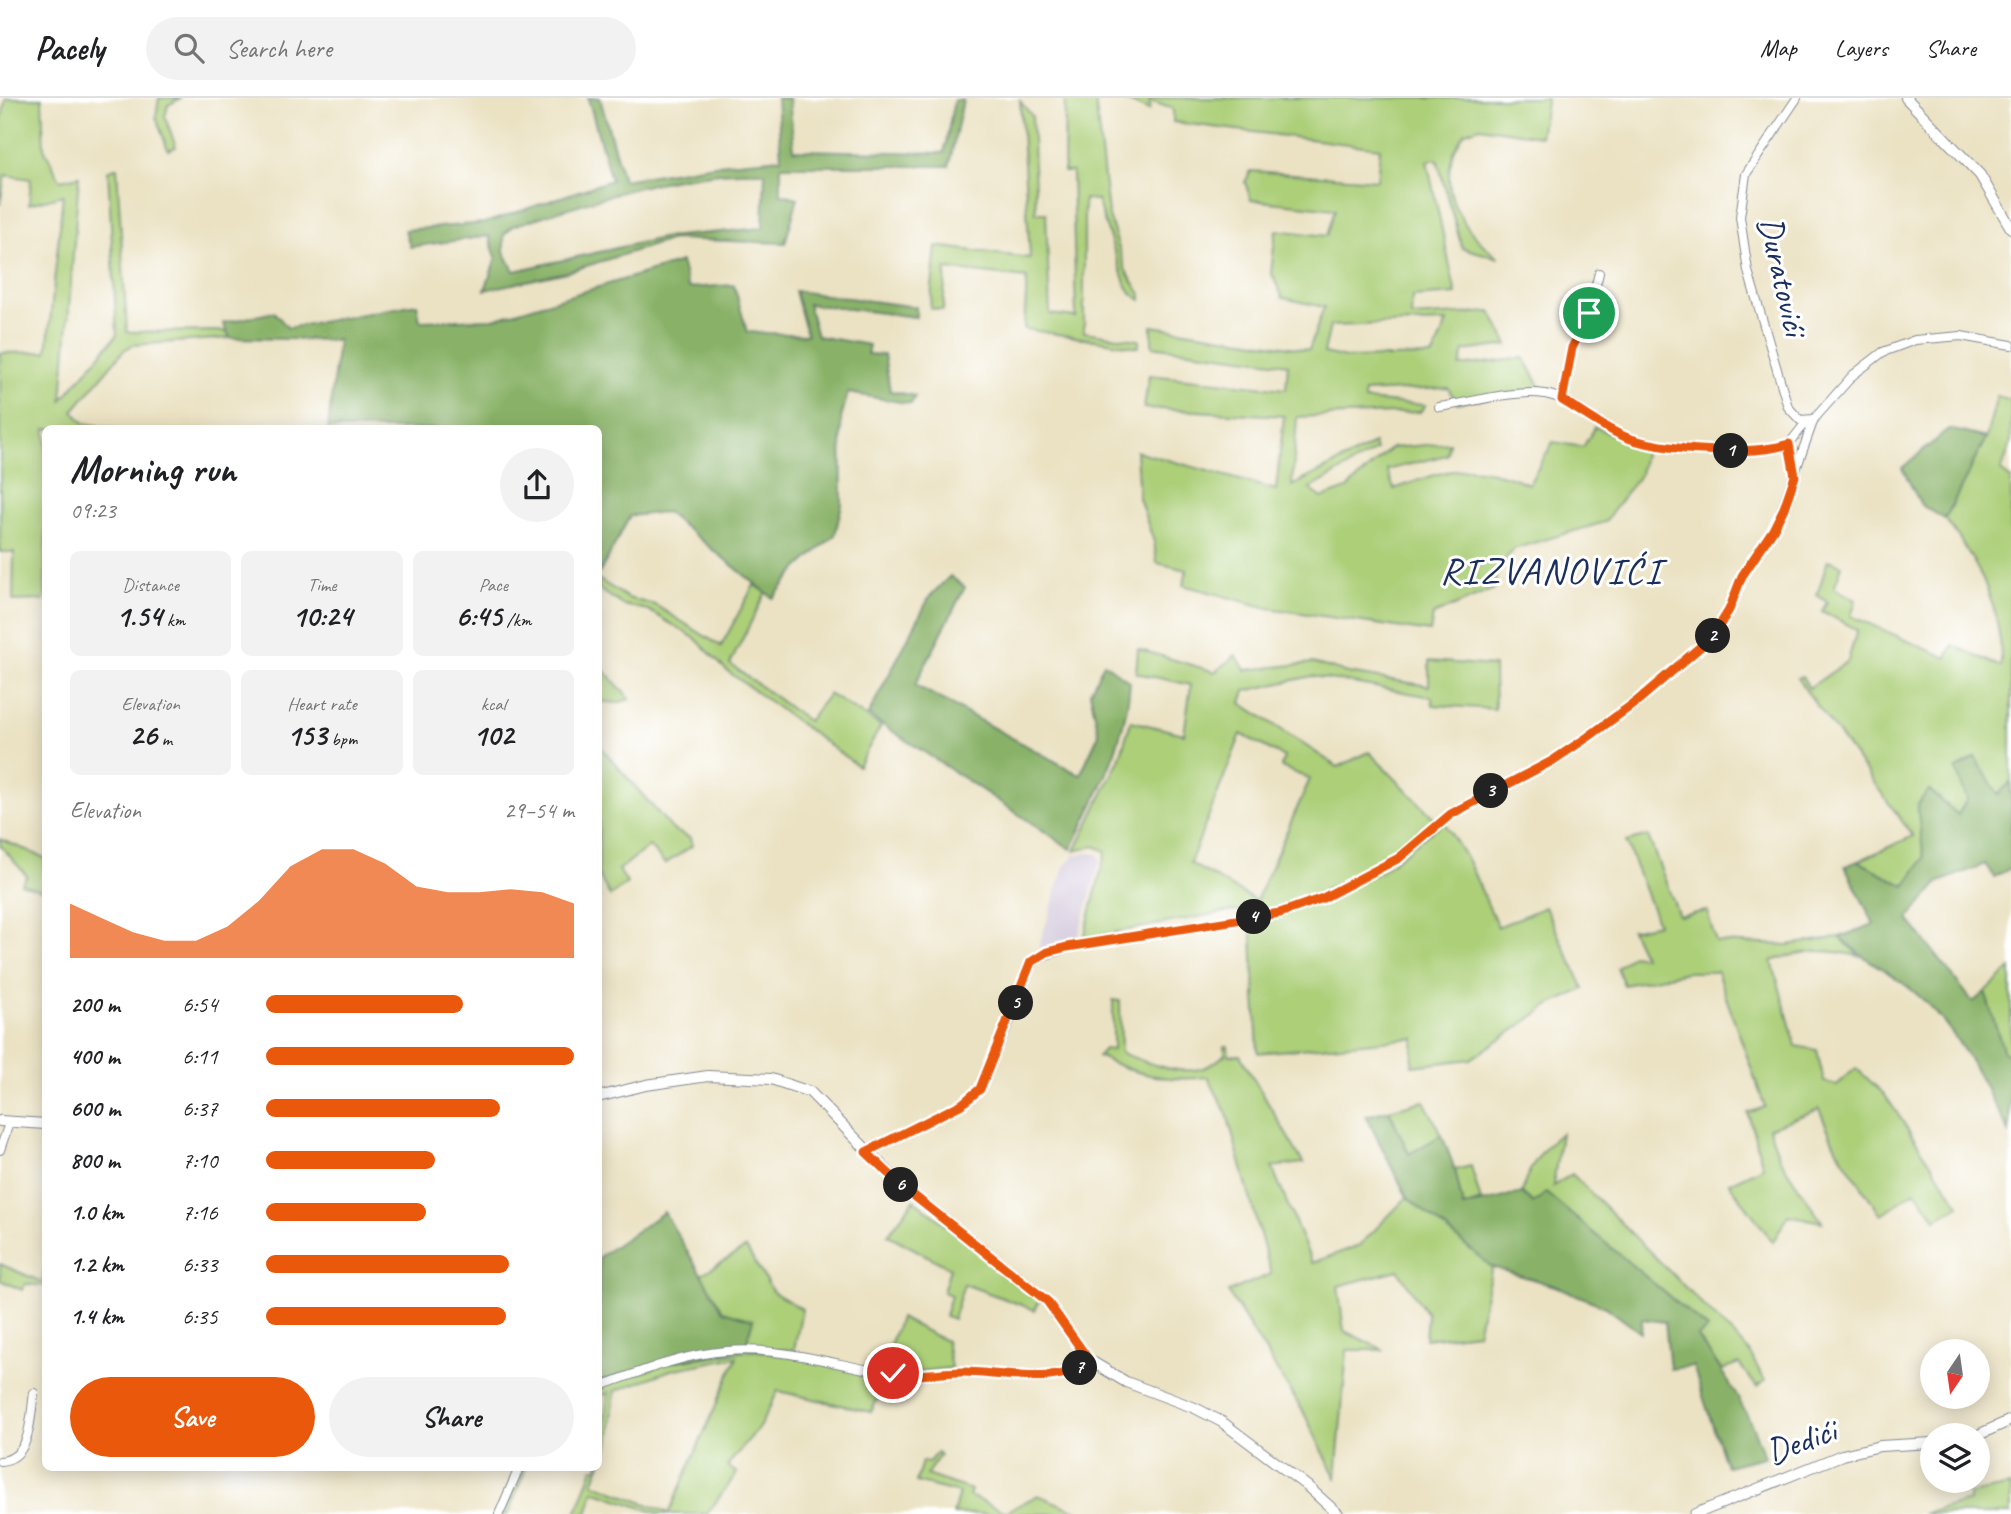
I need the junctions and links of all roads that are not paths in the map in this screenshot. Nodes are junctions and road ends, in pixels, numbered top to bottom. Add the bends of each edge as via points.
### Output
1 (1797, 98) edge
2 (1906, 98) edge
3 (2011, 228) edge
4 (1599, 272) dead end
5 (2011, 345) edge
6 (1562, 400) junction
7 (1439, 407) dead end
8 (1810, 420) junction
9 (1789, 444) junction
10 (1795, 476) junction
11 (602, 1096) edge
12 (5, 1122) edge
13 (42, 1124) edge
14 (0, 1150) edge
15 (866, 1152) junction
16 (1089, 1360) junction
17 (602, 1386) edge
18 (34, 1393) dead end
19 (2011, 1420) edge
20 (1990, 1430) edge
21 (1920, 1444) edge
22 (0, 1461) edge
23 (518, 1471) edge
24 (499, 1514) edge
25 (1338, 1514) edge
26 (1695, 1514) edge

1 - 8 street, Duratovići via 1746,174 1740,217 1748,271 1785,397 1794,415
2 - 3 street via 1980,175
4 - 6 street via 1585,327 1572,348
5 - 8 street via 1947,336 1900,345 1853,375
6 - 7 street via 1532,393
6 - 9 street via 1641,442 1728,451
8 - 9 street
8 - 10 street
9 - 10 street
10 - 15 street via 1779,520 1742,576 1713,636 1598,730 1552,761 1451,814 1388,865 1323,898 1280,913 1077,945 1037,958 1026,971 980,1089 962,1104
11 - 15 street via 682,1078 733,1075 771,1079 810,1092
12 - 13 street
12 - 14 street
15 - 16 street via 903,1187 1047,1301
16 - 17 street via 1070,1373 1041,1377 967,1372 912,1377 819,1359 727,1351 664,1364
16 - 25 street via 1126,1382 1222,1422
18 - 22 street via 23,1449 10,1461
19 - 20 street
21 - 26 street, Dedići via 1862,1449
23 - 24 street

